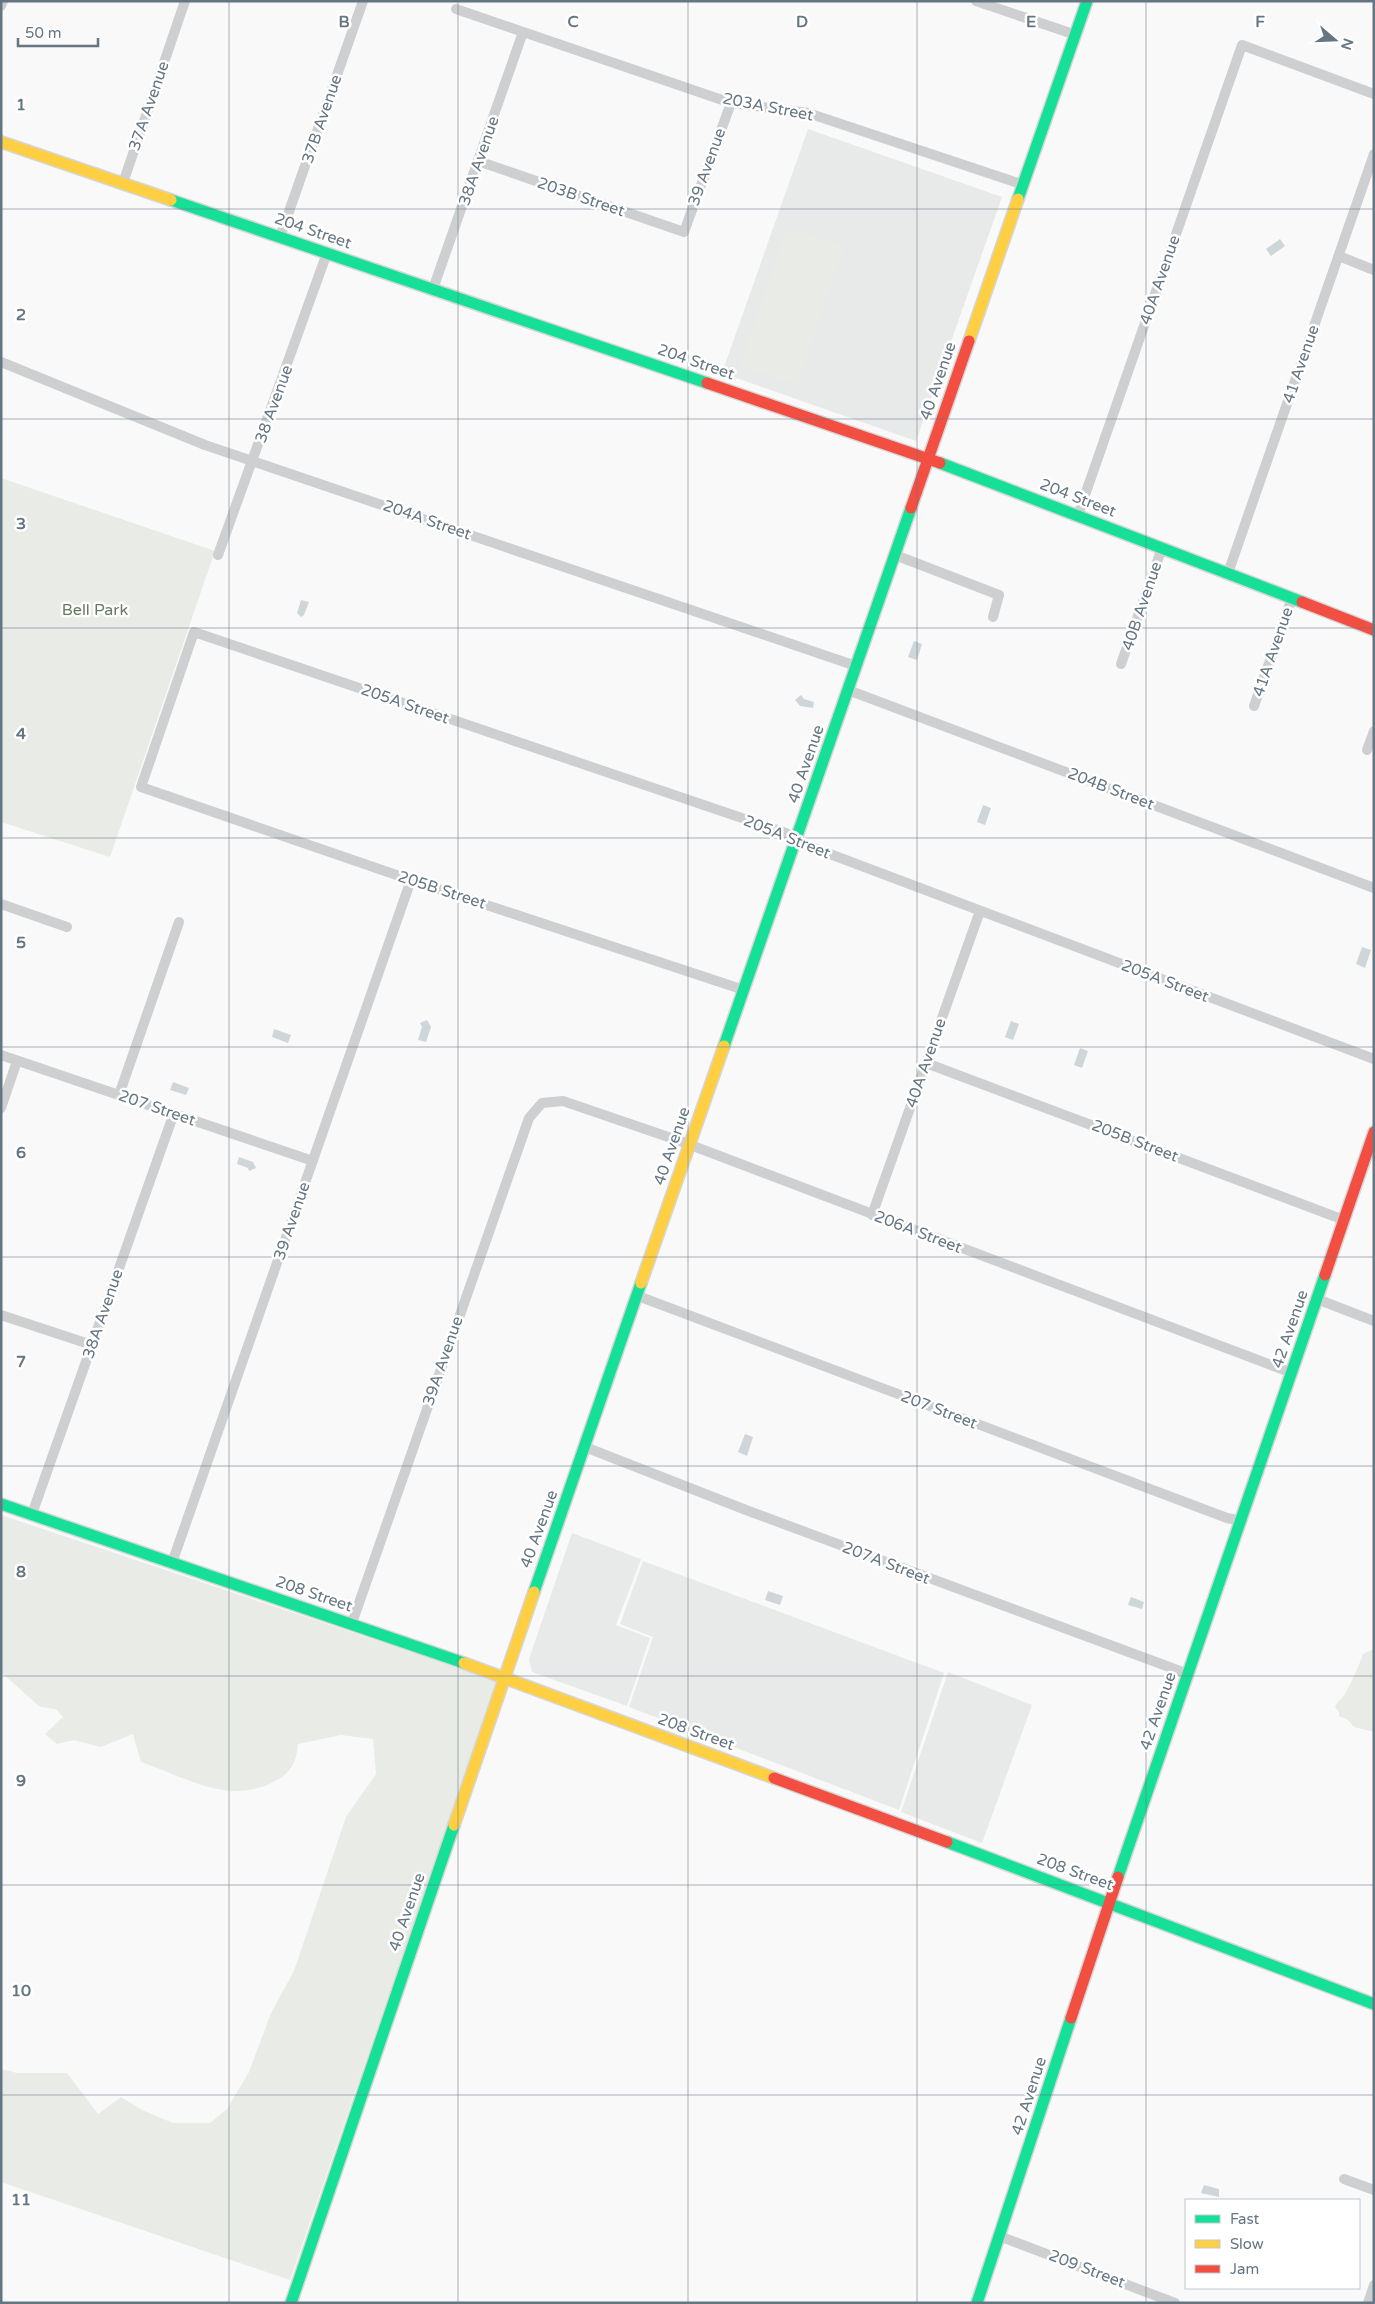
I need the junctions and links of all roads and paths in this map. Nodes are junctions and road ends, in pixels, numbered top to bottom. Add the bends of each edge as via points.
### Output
1 (3, 1) edge
2 (185, 1) edge
3 (363, 1) edge
4 (976, 1) edge
5 (1087, 1) edge
6 (1, 6) edge
7 (456, 9) dead end
8 (523, 32) junction
9 (1076, 35) junction
10 (1374, 94) edge
11 (731, 102) junction
12 (1, 142) edge
13 (1374, 154) edge
14 (478, 161) junction
15 (123, 183) junction
16 (1024, 185) junction
17 (684, 232) joint
18 (280, 237) junction
19 (327, 253) junction
20 (1339, 256) junction
21 (1374, 270) edge
22 (433, 289) junction
23 (1, 362) edge
24 (928, 458) junction
25 (253, 461) junction
26 (1078, 515) junction
27 (1162, 548) junction
28 (218, 555) dead end
29 (895, 555) junction
30 (1228, 574) junction
31 (1292, 598) junction
32 (993, 617) dead end
33 (1374, 630) edge
34 (1121, 664) dead end
35 (856, 666) junction
36 (848, 690) junction
37 (1254, 706) dead end
38 (1374, 731) edge
39 (1367, 750) dead end
40 (141, 787) joint
41 (796, 841) junction
42 (411, 880) junction
43 (1374, 888) edge
44 (1, 904) edge
45 (980, 911) junction
46 (179, 922) dead end
47 (67, 927) dead end
48 (744, 990) junction
49 (1, 1055) edge
50 (1374, 1059) edge
51 (17, 1061) junction
52 (926, 1063) junction
53 (119, 1095) junction
54 (542, 1103) joint
55 (1, 1108) edge
56 (174, 1113) junction
57 (1374, 1132) edge
58 (690, 1146) junction
59 (313, 1161) junction
60 (872, 1215) junction
61 (1344, 1220) junction
62 (638, 1296) junction
63 (1317, 1299) junction
64 (1, 1315) edge
65 (1374, 1321) edge
66 (92, 1345) junction
67 (1292, 1373) junction
68 (585, 1447) junction
69 (1, 1504) edge
70 (32, 1514) junction
71 (1242, 1521) junction
72 (172, 1563) junction
73 (352, 1623) junction
74 (1188, 1674) junction
75 (504, 1677) junction
76 (1109, 1902) junction
77 (1374, 2004) edge
78 (1344, 2180) dead end
79 (1374, 2190) edge
80 (1000, 2236) junction
81 (1374, 2285) edge
82 (291, 2303) edge
83 (978, 2303) edge
84 (1175, 2303) edge
85 (1368, 2303) edge

1 - 6 street
2 - 15 street, 37A Avenue
3 - 18 street, 37B Avenue
4 - 9 street
5 - 9 main road, 40 Avenue
7 - 8 street, 203A Street
8 - 11 street, 203A Street
8 - 14 street, 38A Avenue
9 - 16 main road, 40 Avenue
10 - 26 street, 40A Avenue via 1242,45
11 - 16 street, 203A Street via 808,113
11 - 17 street, 39 Avenue
12 - 15 main road, 204 Street
13 - 20 street, 41 Avenue
14 - 17 street, 203B Street
14 - 22 street, 38A Avenue
15 - 18 main road, 204 Street
16 - 24 main road, 40 Avenue
18 - 19 main road, 204 Street
19 - 22 main road, 204 Street
19 - 25 street, 38 Avenue
20 - 21 street
20 - 30 street, 41 Avenue
22 - 24 main road, 204 Street
23 - 25 street, 204A Street via 205,445
24 - 26 main road, 204 Street
24 - 29 main road, 40 Avenue
25 - 28 street, 38 Avenue
25 - 35 street, 204A Street
26 - 27 main road, 204 Street
27 - 30 main road, 204 Street
27 - 34 street, 40B Avenue
29 - 32 street via 999,594
29 - 35 main road, 40 Avenue
30 - 31 main road, 204 Street
31 - 33 main road, 204 Street
31 - 37 street, 41A Avenue
35 - 36 main road, 40 Avenue
36 - 41 main road, 40 Avenue
36 - 43 street, 204B Street
38 - 39 street
40 - 41 street, 205A Street via 194,632 786,833
40 - 42 street, 205B Street
41 - 45 street, 205A Street
41 - 48 main road, 40 Avenue
42 - 48 street, 205B Street
42 - 59 street, 39 Avenue
44 - 47 street
45 - 50 street, 205A Street
45 - 52 street, 40A Avenue
46 - 53 street
48 - 58 main road, 40 Avenue
49 - 51 street, 207 Street
51 - 53 street, 207 Street
51 - 55 street
52 - 60 street, 40A Avenue
52 - 61 street, 205B Street
53 - 56 street, 207 Street
54 - 58 street, 206A Street via 563,1101
54 - 73 street, 39A Avenue via 529,1118
56 - 59 street, 207 Street
56 - 66 street, 38A Avenue
57 - 61 main road, 42 Avenue
58 - 60 street, 206A Street
58 - 62 main road, 40 Avenue
59 - 72 street, 39 Avenue
60 - 67 street, 206A Street
61 - 63 main road, 42 Avenue
62 - 68 main road, 40 Avenue
62 - 71 street, 207 Street via 1218,1515
63 - 65 street
63 - 67 main road, 42 Avenue
64 - 66 street
66 - 70 street, 38A Avenue
67 - 71 main road, 42 Avenue
68 - 74 street, 207A Street
68 - 75 main road, 40 Avenue
69 - 70 main road, 208 Street
70 - 72 main road, 208 Street
71 - 74 main road, 42 Avenue
72 - 73 main road, 208 Street
73 - 75 main road, 208 Street
74 - 76 main road, 42 Avenue
75 - 76 main road, 208 Street
75 - 82 main road, 40 Avenue
76 - 77 main road, 208 Street
76 - 80 main road, 42 Avenue
78 - 79 street
80 - 83 main road, 42 Avenue
80 - 84 street, 209 Street
81 - 85 street

